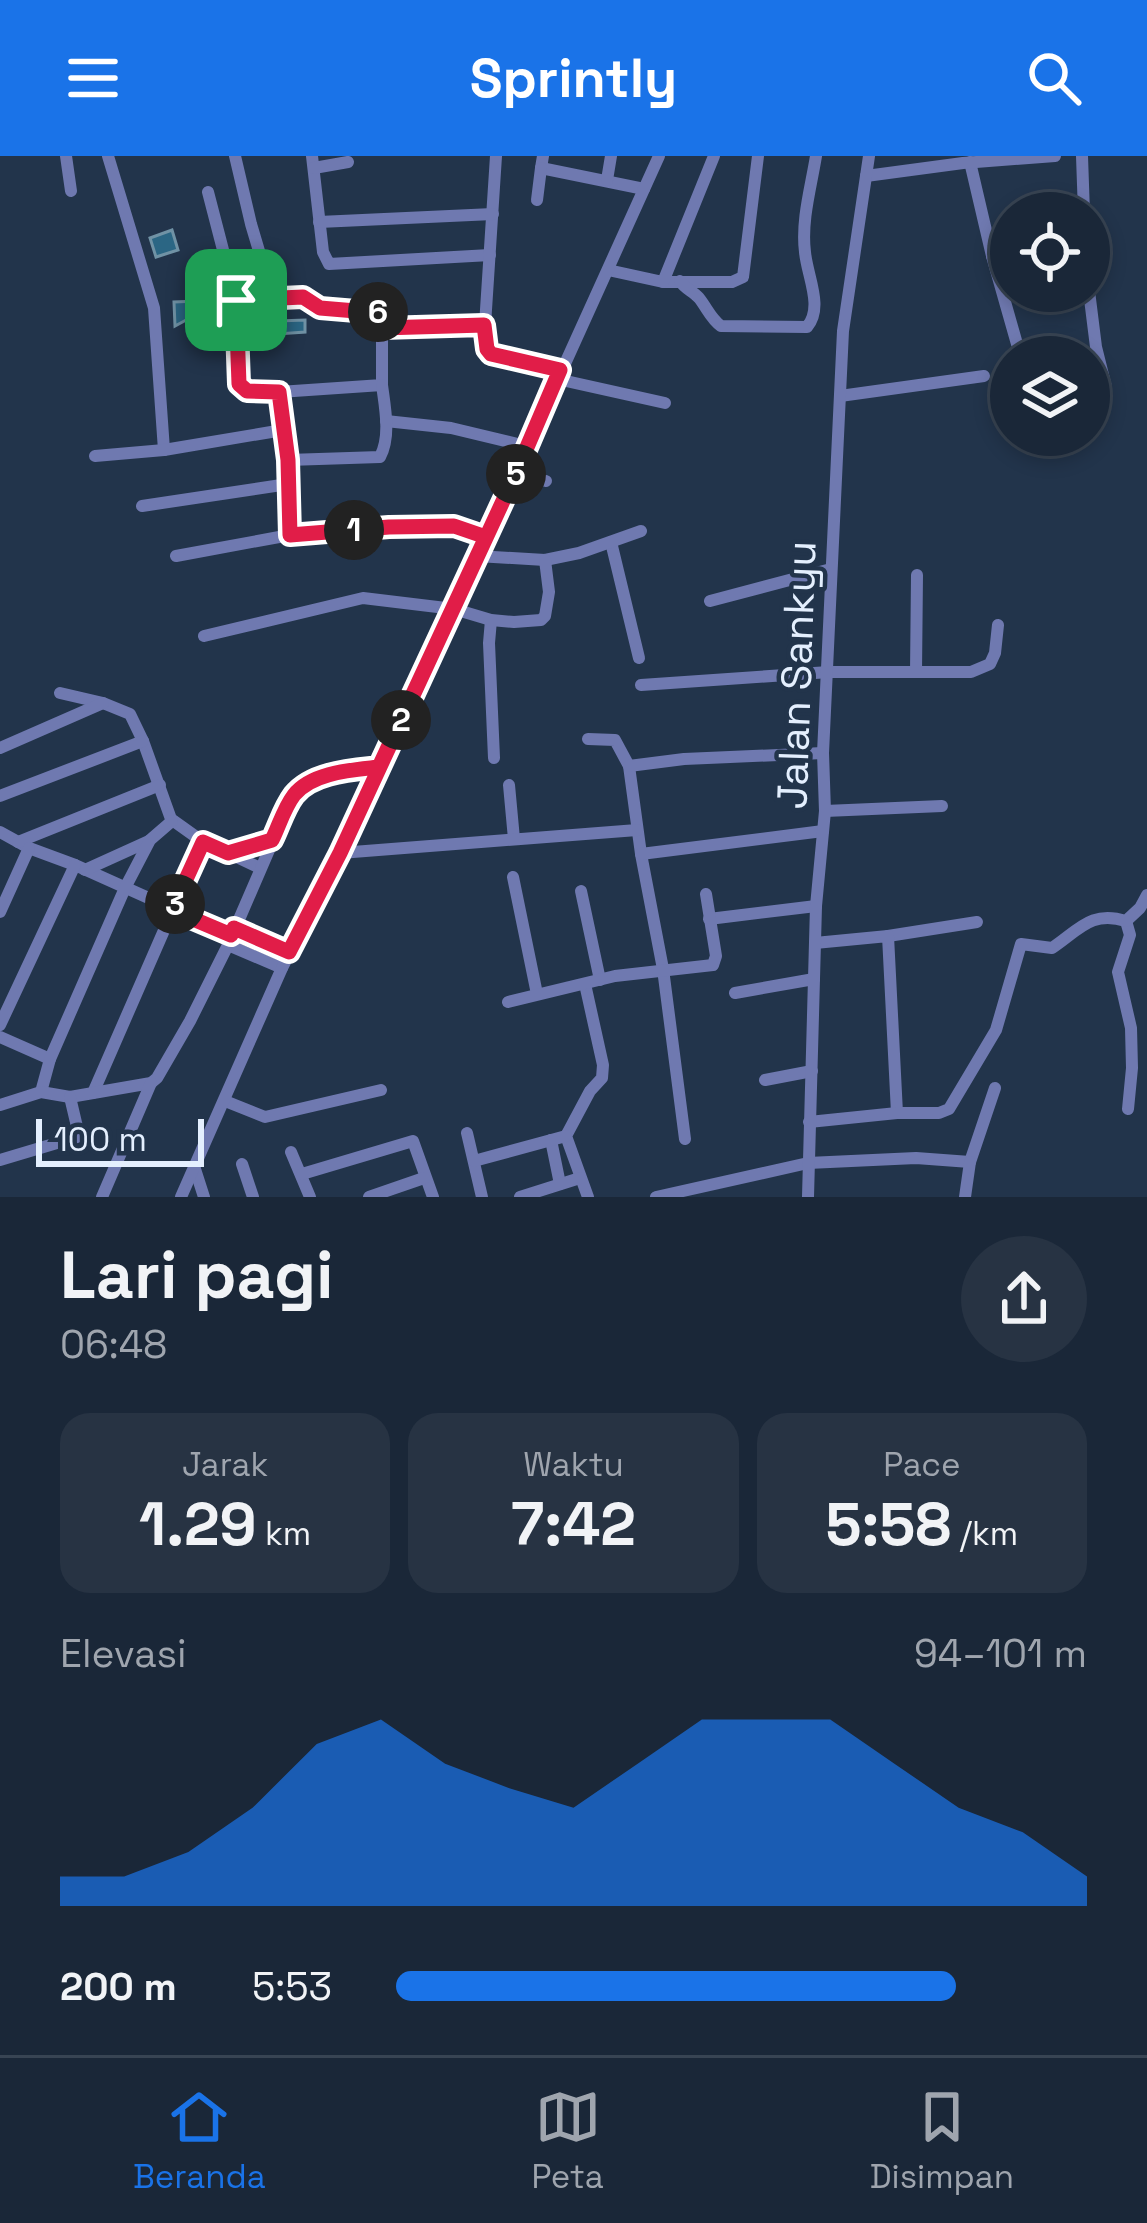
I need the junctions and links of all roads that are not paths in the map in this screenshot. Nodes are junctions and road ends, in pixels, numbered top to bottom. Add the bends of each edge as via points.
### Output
1 (66, 156) edge
2 (108, 156) edge
3 (235, 156) edge
4 (496, 156) edge
5 (610, 156) edge
6 (659, 156) edge
7 (714, 156) edge
8 (758, 156) edge
9 (816, 156) edge
10 (869, 156) edge
11 (1055, 156) edge
12 (1082, 156) edge
13 (1040, 157) edge
14 (955, 160) edge
15 (313, 162) edge
16 (348, 162) dead end
17 (542, 162) edge
18 (970, 162) junction
19 (866, 176) junction
20 (607, 180) junction
21 (644, 189) junction
22 (71, 191) dead end
23 (1083, 192) edge
24 (208, 193) dead end
25 (537, 200) dead end
26 (493, 214) junction
27 (320, 222) junction
28 (990, 247) edge
29 (490, 255) junction
30 (608, 270) junction
31 (680, 281) junction
32 (663, 282) junction
33 (273, 298) junction
34 (236, 300) junction
35 (484, 325) junction
36 (382, 328) junction
37 (559, 374) junction
38 (984, 376) dead end
39 (382, 386) junction
40 (279, 392) junction
41 (839, 396) junction
42 (665, 403) dead end
43 (386, 421) junction
44 (283, 430) junction
45 (526, 446) junction
46 (164, 450) junction
47 (95, 456) dead end
48 (288, 460) junction
49 (516, 473) junction
50 (546, 481) dead end
51 (288, 484) junction
52 (142, 506) dead end
53 (641, 532) dead end
54 (290, 535) junction
55 (486, 537) junction
56 (611, 542) junction
57 (176, 556) dead end
58 (478, 556) junction
59 (545, 560) junction
60 (831, 569) junction
61 (916, 575) dead end
62 (710, 601) dead end
63 (454, 609) junction
64 (491, 620) junction
65 (998, 625) dead end
66 (204, 636) dead end
67 (639, 658) dead end
68 (916, 672) junction
69 (829, 673) junction
70 (641, 685) dead end
71 (60, 693) dead end
72 (103, 703) junction
73 (588, 739) dead end
74 (143, 741) junction
75 (0, 748) edge
76 (824, 754) junction
77 (494, 758) dead end
78 (629, 766) junction
79 (379, 767) junction
80 (160, 785) junction
81 (509, 785) dead end
82 (0, 796) edge
83 (941, 806) dead end
84 (825, 811) junction
85 (172, 820) junction
86 (638, 830) junction
87 (0, 832) edge
88 (823, 832) junction
89 (514, 839) junction
90 (150, 840) junction
91 (272, 840) junction
92 (203, 842) junction
93 (24, 845) junction
94 (228, 853) junction
95 (340, 853) junction
96 (641, 854) junction
97 (80, 868) junction
98 (260, 868) junction
99 (513, 877) dead end
100 (124, 888) junction
101 (581, 891) dead end
102 (706, 894) dead end
103 (1147, 895) edge
104 (815, 906) junction
105 (172, 910) junction
106 (0, 912) edge
107 (710, 919) junction
108 (1126, 921) junction
109 (977, 922) dead end
110 (231, 936) junction
111 (888, 936) junction
112 (815, 944) junction
113 (289, 952) junction
114 (282, 968) junction
115 (663, 969) junction
116 (814, 979) junction
117 (592, 982) junction
118 (537, 994) junction
119 (735, 994) dead end
120 (508, 1002) dead end
121 (0, 1025) edge
122 (0, 1037) edge
123 (50, 1059) junction
124 (812, 1071) junction
125 (765, 1079) dead end
126 (152, 1083) junction
127 (994, 1088) dead end
128 (381, 1090) dead end
129 (41, 1092) junction
130 (93, 1094) junction
131 (70, 1096) junction
132 (225, 1101) junction
133 (0, 1105) edge
134 (1128, 1109) dead end
135 (897, 1113) junction
136 (809, 1122) junction
137 (467, 1133) dead end
138 (566, 1136) junction
139 (685, 1139) dead end
140 (551, 1140) junction
141 (291, 1152) dead end
142 (0, 1160) edge
143 (474, 1161) junction
144 (970, 1162) junction
145 (808, 1163) junction
146 (242, 1164) dead end
147 (194, 1168) junction
148 (302, 1174) junction
149 (424, 1178) junction
150 (580, 1178) junction
151 (560, 1184) junction
152 (529, 1196) edge
153 (102, 1197) edge
154 (181, 1197) edge
155 (204, 1197) edge
156 (253, 1197) edge
157 (310, 1197) edge
158 (369, 1197) edge
159 (434, 1197) edge
160 (482, 1197) edge
161 (588, 1197) edge
162 (656, 1197) edge
163 (808, 1197) edge
164 (965, 1197) edge

1 - 22 street
2 - 46 street via 154,308
3 - 33 street
4 - 26 street
5 - 20 street
6 - 21 street
7 - 32 street
8 - 31 street via 742,277
9 - 31 street via 804,227 815,310 807,327 721,326
10 - 19 street, Jalan Sankyu
11 - 13 street
12 - 23 street
13 - 18 street
14 - 18 street
14 - 19 street
15 - 16 street
15 - 27 street
17 - 20 street
17 - 25 street
18 - 28 street
19 - 41 street, Jalan Sankyu
20 - 21 street
21 - 30 street
24 - 34 street
26 - 27 street
26 - 29 street
27 - 29 street via 332,266
29 - 35 street
30 - 32 street
30 - 37 street
31 - 32 street
33 - 34 street
33 - 36 street via 375,312
34 - 40 street via 239,384
35 - 36 street
35 - 37 street via 491,354
36 - 39 street
37 - 42 street
37 - 45 street
38 - 41 street
39 - 40 street
39 - 43 street
40 - 44 street
41 - 60 street, Jalan Sankyu
43 - 45 street
43 - 48 street via 380,457
44 - 46 street
44 - 48 street
45 - 49 street
46 - 47 street
48 - 51 street
49 - 50 street
49 - 55 street
51 - 52 street
51 - 54 street
53 - 56 street
54 - 55 street via 454,526
54 - 57 street
55 - 58 street
56 - 59 street
56 - 67 street
58 - 59 street
58 - 63 street
59 - 64 street via 545,616
60 - 62 street
60 - 69 street, Jalan Sankyu
61 - 68 street
63 - 64 street
63 - 66 street via 363,598
63 - 79 street
64 - 77 street
65 - 68 street via 995,653 983,669
68 - 69 street
69 - 70 street
69 - 76 street, Jalan Sankyu
71 - 72 street
72 - 74 street via 130,714
72 - 75 street
73 - 78 street via 615,740
74 - 80 street
74 - 82 street
76 - 78 street
76 - 84 street, Jalan Sankyu
78 - 86 street
79 - 91 street via 302,787
79 - 95 street
80 - 85 street
80 - 93 street
81 - 89 street
83 - 84 street
84 - 88 street, Jalan Sankyu
85 - 90 street
85 - 92 street
86 - 89 street
86 - 96 street
87 - 93 street
88 - 96 street
88 - 104 street, Jalan Sankyu
89 - 95 street
90 - 97 street
90 - 100 street
91 - 94 street
91 - 98 street
92 - 94 street
92 - 105 street
93 - 97 street
93 - 106 street
94 - 98 street
95 - 113 street
96 - 115 street
97 - 100 street
97 - 121 street
98 - 110 street
99 - 118 street
100 - 105 street
100 - 123 street
101 - 117 street
102 - 107 street
103 - 108 street
104 - 107 street
104 - 112 street, Jalan Sankyu
105 - 110 street
105 - 130 street
107 - 115 street via 715,963
108 - 134 street via 1118,972 1132,1045
108 - 135 street via 1088,921 1052,948 1021,944 996,1030 949,1108
109 - 111 street
110 - 113 street
110 - 114 street
110 - 126 street
111 - 112 street
111 - 135 street
112 - 116 street, Jalan Sankyu
113 - 114 street
114 - 132 street
115 - 117 street
115 - 139 street
116 - 119 street
116 - 124 street, Jalan Sankyu
117 - 118 street
117 - 138 street via 602,1078
118 - 120 street
122 - 123 street
123 - 129 street
124 - 125 street
124 - 136 street, Jalan Sankyu
126 - 130 street
126 - 153 street
127 - 144 street
128 - 132 street via 265,1117
129 - 131 street
129 - 133 street
130 - 131 street
131 - 142 street via 77,1137
132 - 147 street
135 - 136 street
136 - 145 street, Jalan Sankyu
137 - 143 street
138 - 140 street
138 - 150 street
140 - 143 street
140 - 151 street
141 - 148 street
143 - 160 street
144 - 145 street
144 - 164 street
145 - 162 street
145 - 163 street, Jalan Sankyu
146 - 156 street
147 - 154 street
147 - 155 street
148 - 149 street via 413,1141
148 - 157 street
149 - 158 street
149 - 159 street
150 - 151 street
150 - 161 street
151 - 152 street

